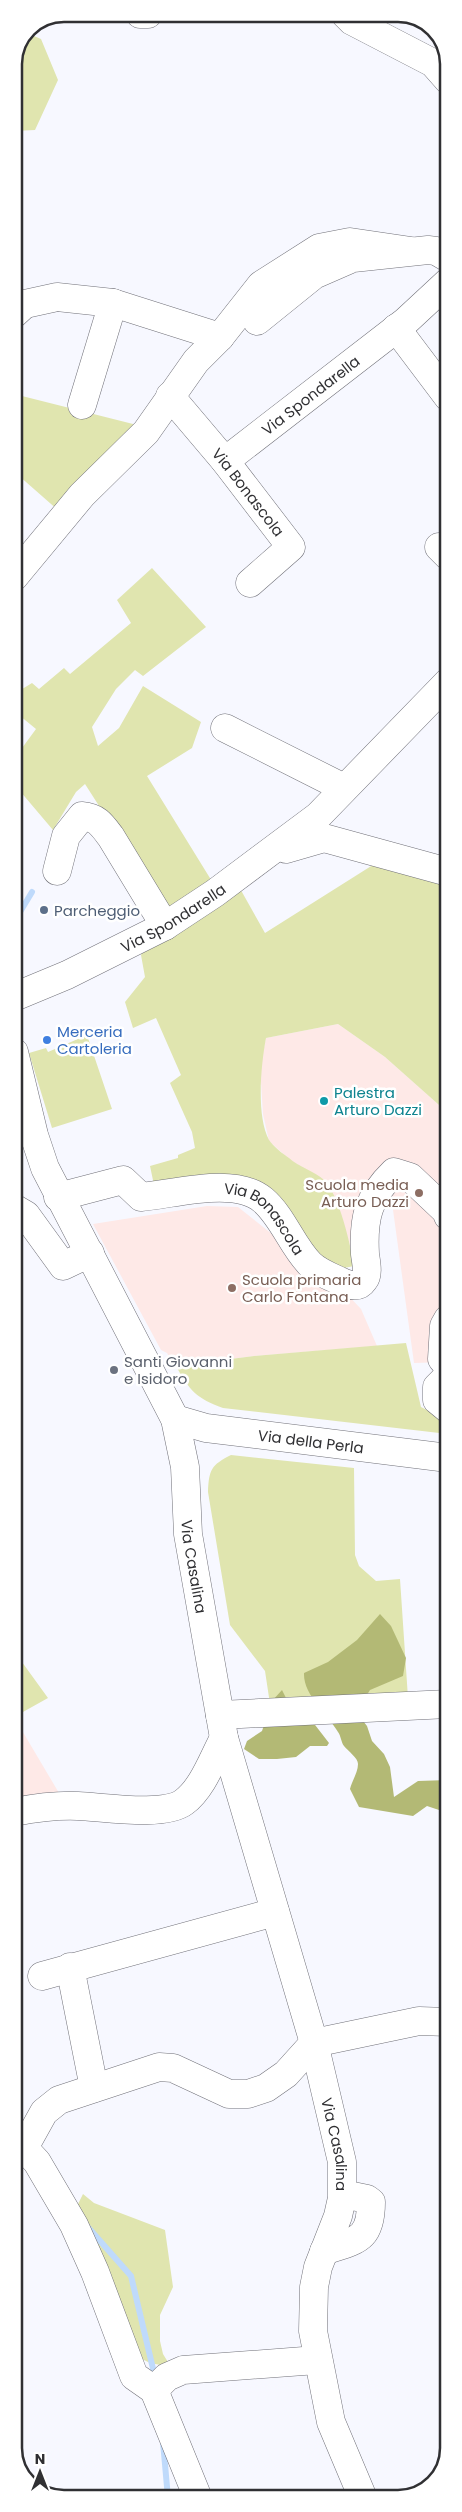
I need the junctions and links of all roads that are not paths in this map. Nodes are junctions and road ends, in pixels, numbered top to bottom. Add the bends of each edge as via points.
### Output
1 (356, 23) edge
2 (439, 70) edge
3 (410, 251) junction
4 (439, 253) edge
5 (439, 290) edge
6 (114, 302) junction
7 (22, 307) edge
8 (257, 321) dead end
9 (396, 328) junction
10 (220, 337) junction
11 (439, 385) edge
12 (170, 396) junction
13 (82, 405) dead end
14 (224, 461) junction
15 (22, 567) edge
16 (250, 583) dead end
17 (439, 691) edge
18 (224, 728) dead end
19 (344, 788) junction
20 (318, 816) junction
21 (277, 847) junction
22 (439, 852) edge
23 (439, 870) edge
24 (57, 871) dead end
25 (165, 926) junction
26 (22, 994) edge
27 (22, 1124) edge
28 (24, 1137) edge
29 (58, 1197) junction
30 (439, 1206) edge
31 (22, 1213) edge
32 (90, 1253) junction
33 (440, 1384) edge
34 (440, 1402) edge
35 (175, 1419) junction
36 (440, 1457) edge
37 (440, 1705) edge
38 (222, 1727) junction
39 (23, 1810) edge
40 (275, 1912) junction
41 (70, 1967) junction
42 (42, 1976) dead end
43 (440, 2022) edge
44 (314, 2044) junction
45 (94, 2088) junction
46 (23, 2141) edge
47 (23, 2149) edge
48 (317, 2360) junction
49 (154, 2390) junction
50 (194, 2489) edge
51 (359, 2489) edge

1 - 2 street via 433,63
3 - 4 street
3 - 8 street via 353,258 314,275
3 - 10 street via 350,242 319,248 261,286
5 - 9 street, Via Spondarella
6 - 7 street via 57,297
6 - 10 street
6 - 13 street
9 - 11 street
9 - 14 street, Via Spondarella
10 - 12 street via 196,361
12 - 14 street, Via Bonascola
12 - 15 street via 146,432 82,495
14 - 16 street, Via Bonascola via 291,547
17 - 19 street, Via Spondarella
18 - 19 street
19 - 20 street, Via Spondarella
20 - 21 street, Via Spondarella
20 - 22 street
21 - 23 street via 286,849 324,838
21 - 25 street, Via Spondarella via 215,894
24 - 25 street via 66,836 82,816 92,817 111,836
25 - 26 street, Via Spondarella
27 - 28 street
28 - 29 street via 45,1168
29 - 30 street, Via Bonascola via 123,1180 141,1197 217,1188 249,1191 264,1201 311,1265 355,1286 367,1275 366,1216 382,1183 394,1172 410,1177
29 - 32 street
31 - 32 street via 63,1266
32 - 35 street
33 - 34 street via 437,1400
35 - 36 street, Via della Perla via 206,1428
35 - 38 street, Via Casalina via 184,1467 188,1534
37 - 38 street
38 - 39 street via 196,1788 183,1803 155,1810 77,1806
38 - 40 street, Via Casalina
40 - 41 street
40 - 44 street, Via Casalina
41 - 42 street
41 - 45 street
43 - 44 street via 419,2021
44 - 45 street via 286,2074 266,2088 248,2094 229,2094 173,2068 159,2067
44 - 48 street, Via Casalina via 344,2178 338,2216 314,2287 313,2331
45 - 46 street via 59,2100 44,2112
47 - 49 street via 37,2162 74,2225 134,2376
48 - 49 street via 183,2370 167,2377
48 - 51 street, Via Casalina via 331,2422
49 - 50 street

